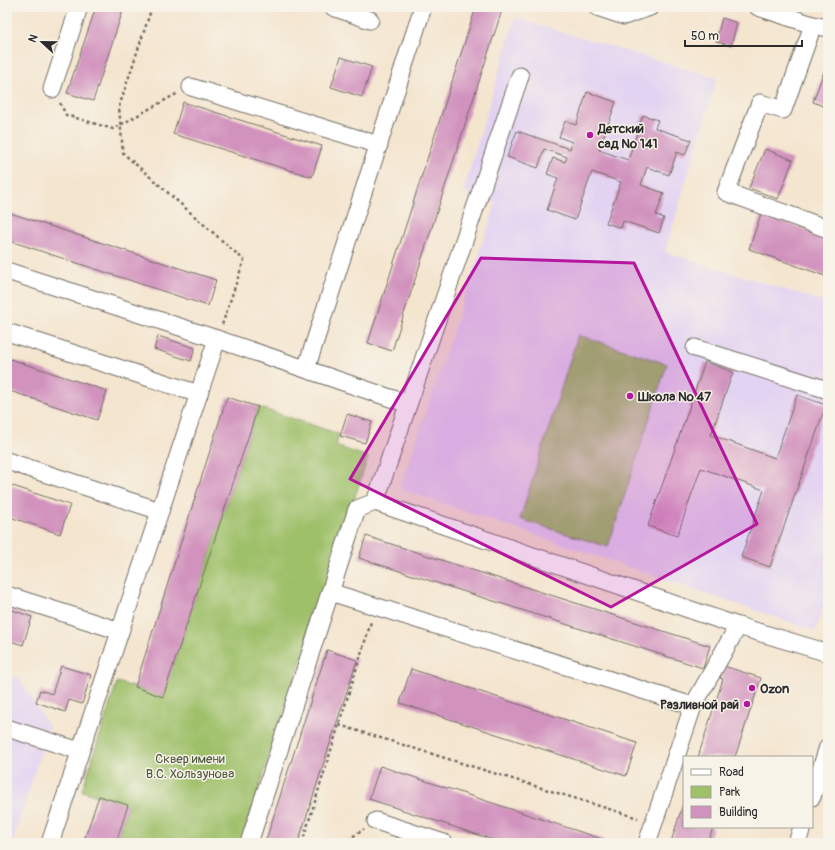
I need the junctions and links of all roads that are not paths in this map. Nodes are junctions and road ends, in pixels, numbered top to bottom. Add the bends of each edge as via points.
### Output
1 (79, 7) edge
2 (333, 7) edge
3 (423, 7) edge
4 (597, 7) edge
5 (650, 7) edge
6 (758, 7) edge
7 (370, 20) dead end
8 (821, 27) edge
9 (520, 76) dead end
10 (191, 87) road end
11 (52, 89) road end
12 (379, 145) junction
13 (828, 229) edge
14 (7, 271) edge
15 (7, 332) edge
16 (217, 339) junction
17 (695, 348) dead end
18 (306, 369) junction
19 (828, 390) edge
20 (199, 394) junction
21 (408, 404) junction
22 (7, 461) edge
23 (375, 502) junction
24 (160, 511) junction
25 (330, 592) junction
26 (7, 595) edge
27 (738, 626) junction
28 (120, 631) junction
29 (828, 653) edge
30 (693, 706) junction
31 (7, 728) edge
32 (828, 747) edge
33 (80, 751) junction
34 (813, 794) edge
35 (376, 821) road end
36 (802, 828) edge
37 (50, 843) edge
38 (249, 843) edge
39 (444, 843) edge
40 (648, 843) edge
41 (797, 843) edge

1 - 11 street
2 - 7 street
3 - 12 street
4 - 5 street via 624,16
6 - 8 street
8 - 13 street via 783,110 760,103 726,192
9 - 21 street
10 - 12 street
12 - 18 street
14 - 16 street
15 - 20 street
16 - 18 street
16 - 20 street
17 - 19 street
18 - 21 street
20 - 24 street
21 - 23 street
22 - 24 street
23 - 25 street via 357,509
23 - 27 street
24 - 28 street
25 - 30 street
25 - 38 street
26 - 28 street
27 - 29 street
27 - 30 street
28 - 33 street
30 - 40 street
31 - 33 street
32 - 34 street
33 - 37 street
35 - 39 street
36 - 41 street

